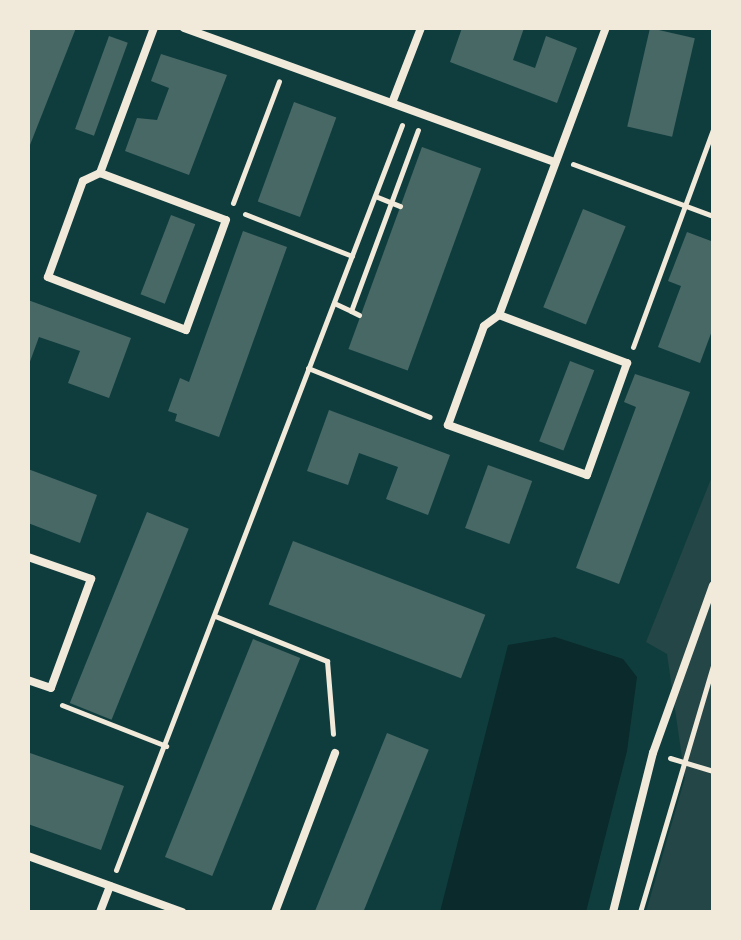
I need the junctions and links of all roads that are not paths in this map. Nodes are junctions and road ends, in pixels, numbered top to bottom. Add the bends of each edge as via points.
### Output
1 (154, 28) edge
2 (184, 28) edge
3 (421, 28) edge
4 (606, 28) edge
5 (392, 103) junction
6 (556, 160) junction
7 (100, 173) junction
8 (499, 315) junction
9 (28, 557) edge
10 (713, 585) edge
11 (28, 680) edge
12 (335, 753) road end
13 (28, 856) edge
14 (110, 886) junction
15 (100, 912) edge
16 (182, 912) edge
17 (275, 912) edge
18 (613, 912) edge

1 - 7 street
2 - 5 street
3 - 5 street
4 - 6 street
5 - 6 street
6 - 8 street
7 - 7 street via 226,220 186,330 48,277 83,181
8 - 8 street via 484,326 448,425 587,475 627,363
9 - 11 street via 91,579 51,688
10 - 18 street via 653,753
12 - 17 street
13 - 14 street
14 - 15 street
14 - 16 street

